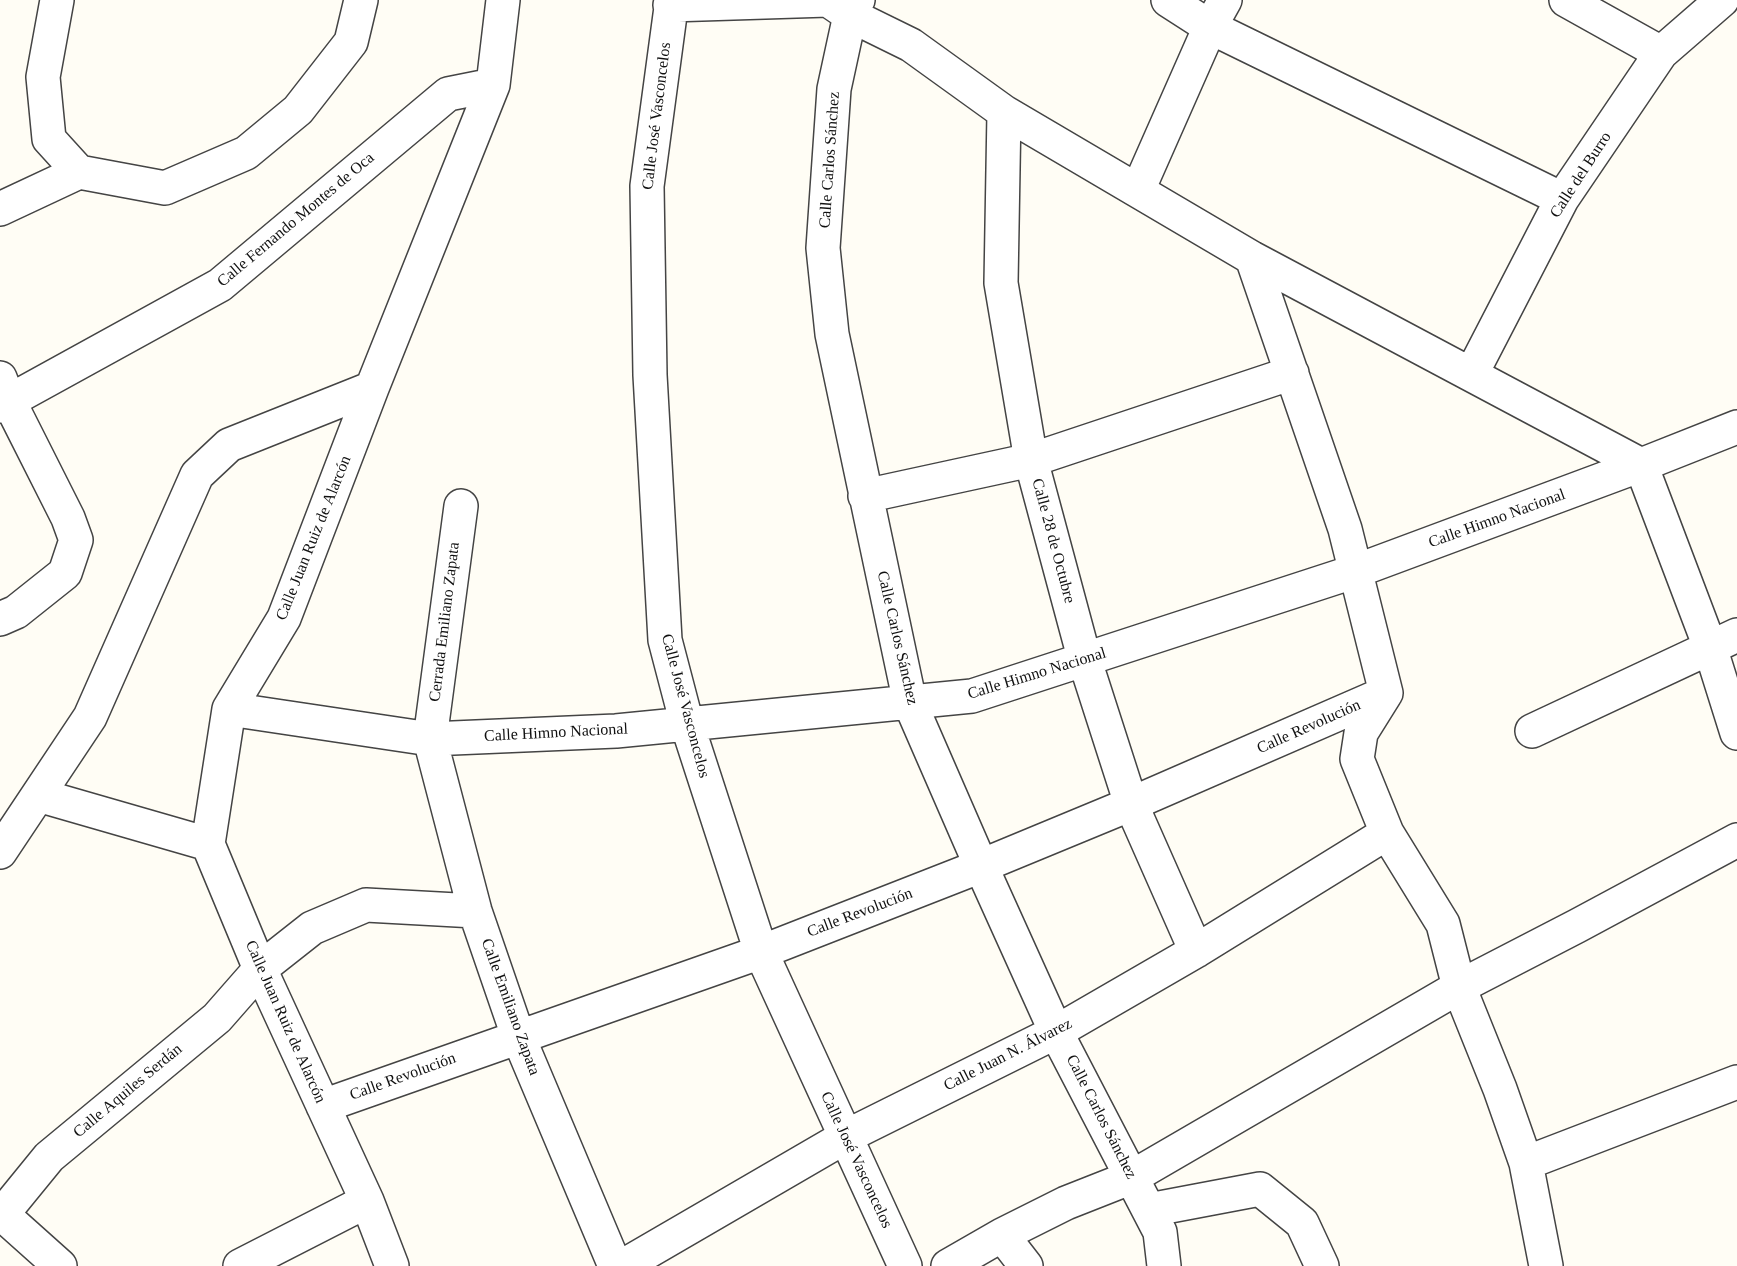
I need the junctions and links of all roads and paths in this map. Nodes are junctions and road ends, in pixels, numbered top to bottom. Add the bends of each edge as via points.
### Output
1 (57, 0) edge
2 (361, 0) edge
3 (502, 0) edge
4 (1168, 0) edge
5 (1566, 0) edge
6 (1722, 0) edge
7 (671, 3) edge
8 (854, 8) edge
9 (1218, 13) edge
10 (1661, 53) junction
11 (493, 85) junction
12 (1004, 111) junction
13 (79, 172) junction
14 (1138, 190) junction
15 (1562, 199) junction
16 (0, 209) edge
17 (1252, 258) junction
18 (1292, 373) junction
19 (1472, 373) junction
20 (372, 388) junction
21 (3, 395) edge
22 (1737, 427) edge
23 (1031, 460) junction
24 (1641, 465) junction
25 (866, 496) junction
26 (461, 506) dead end
27 (1356, 572) junction
28 (0, 619) edge
29 (1724, 641) edge
30 (1085, 661) junction
31 (1386, 693) junction
32 (910, 703) junction
33 (229, 709) junction
34 (687, 724) junction
35 (1532, 731) dead end
36 (1737, 733) edge
37 (430, 739) junction
38 (38, 795) junction
39 (1131, 804) junction
40 (1387, 833) junction
41 (1737, 840) edge
42 (208, 844) junction
43 (0, 852) edge
44 (981, 866) junction
45 (476, 911) junction
46 (1196, 951) junction
47 (761, 952) junction
48 (260, 969) junction
49 (1459, 987) junction
50 (1056, 1032) junction
51 (518, 1036) junction
52 (1737, 1082) edge
53 (323, 1106) junction
54 (845, 1137) junction
55 (1526, 1163) junction
56 (1132, 1177) junction
57 (367, 1201) junction
58 (1149, 1210) junction
59 (1, 1216) edge
60 (1002, 1235) junction
61 (60, 1266) edge
62 (240, 1266) edge
63 (392, 1266) edge
64 (615, 1266) edge
65 (623, 1266) edge
66 (905, 1266) edge
67 (948, 1266) edge
68 (1026, 1266) edge
69 (1164, 1266) edge
70 (1322, 1266) edge
71 (1546, 1266) edge

1 - 13 street via 43,77 49,139
2 - 13 street via 351,42 298,110 246,153 165,188
3 - 11 street, Calle Juan Ruiz de Alarcón
4 - 9 street
5 - 10 street
6 - 10 street, Calle del Burro
7 - 8 street via 828,0
7 - 34 street, Calle José Vasconcelos via 647,186 649,363 665,640
8 - 12 street
8 - 25 street, Calle Carlos Sánchez via 834,89 824,248 832,334
9 - 14 street
9 - 15 street
10 - 15 street, Calle del Burro
11 - 20 street, Calle Juan Ruiz de Alarcón
11 - 21 street, Calle Fernando Montes de Oca via 448,94 220,285
12 - 14 street
12 - 23 street, Calle 28 de Octubre via 1001,283
13 - 16 street
14 - 17 street
15 - 19 street, Calle del Burro
17 - 18 street
17 - 19 street
18 - 23 street
18 - 27 street
19 - 24 street
20 - 33 street, Calle Juan Ruiz de Alarcón via 284,618
20 - 38 street via 229,445 197,475 90,717
21 - 28 street via 76,540 65,573 16,612
22 - 24 street, Calle Himno Nacional
23 - 25 street
23 - 30 street, Calle 28 de Octubre
24 - 27 street, Calle Himno Nacional
24 - 29 street
25 - 32 street, Calle Carlos Sánchez
26 - 37 street, Cerrada Emiliano Zapata
27 - 30 street, Calle Himno Nacional
27 - 31 street
29 - 35 street
29 - 36 street
30 - 32 street, Calle Himno Nacional via 972,696
30 - 39 street, Calle 28 de Octubre
31 - 39 street, Calle Revolución
31 - 40 street via 1361,733 1358,759
32 - 34 street, Calle Himno Nacional
32 - 44 street, Calle Carlos Sánchez
33 - 37 street, Calle Himno Nacional
33 - 42 street, Calle Juan Ruiz de Alarcón
34 - 37 street, Calle Himno Nacional
34 - 47 street, Calle José Vasconcelos
37 - 45 street, Calle Emiliano Zapata
38 - 42 street
38 - 43 street
39 - 44 street, Calle Revolución
39 - 46 street, Calle 28 de Octubre
40 - 46 street, Calle Juan N. Álvarez
40 - 49 street via 1443,924
41 - 49 street
42 - 48 street, Calle Juan Ruiz de Alarcón
44 - 47 street, Calle Revolución
44 - 50 street, Calle Carlos Sánchez
45 - 48 street, Calle Aquiles Serdán via 366,905 312,928
45 - 51 street, Calle Emiliano Zapata
46 - 50 street, Calle Juan N. Álvarez
47 - 51 street, Calle Revolución
47 - 54 street, Calle José Vasconcelos
48 - 53 street, Calle Juan Ruiz de Alarcón
48 - 59 street, Calle Aquiles Serdán via 217,1017 49,1157
49 - 55 street
49 - 56 street
50 - 54 street, Calle Juan N. Álvarez
50 - 56 street, Calle Carlos Sánchez
51 - 53 street, Calle Revolución
51 - 64 street, Calle Emiliano Zapata
52 - 55 street
53 - 57 street, Calle Juan Ruiz de Alarcón
54 - 65 street, Calle Juan N. Álvarez
54 - 66 street, Calle José Vasconcelos
55 - 71 street
56 - 58 street, Calle Carlos Sánchez
56 - 60 street via 1066,1203
57 - 62 street
57 - 63 street, Calle Juan Ruiz de Alarcón
58 - 69 street, Calle Carlos Sánchez via 1160,1232
58 - 70 street via 1260,1189 1302,1223
59 - 61 street
60 - 67 street
60 - 68 street

